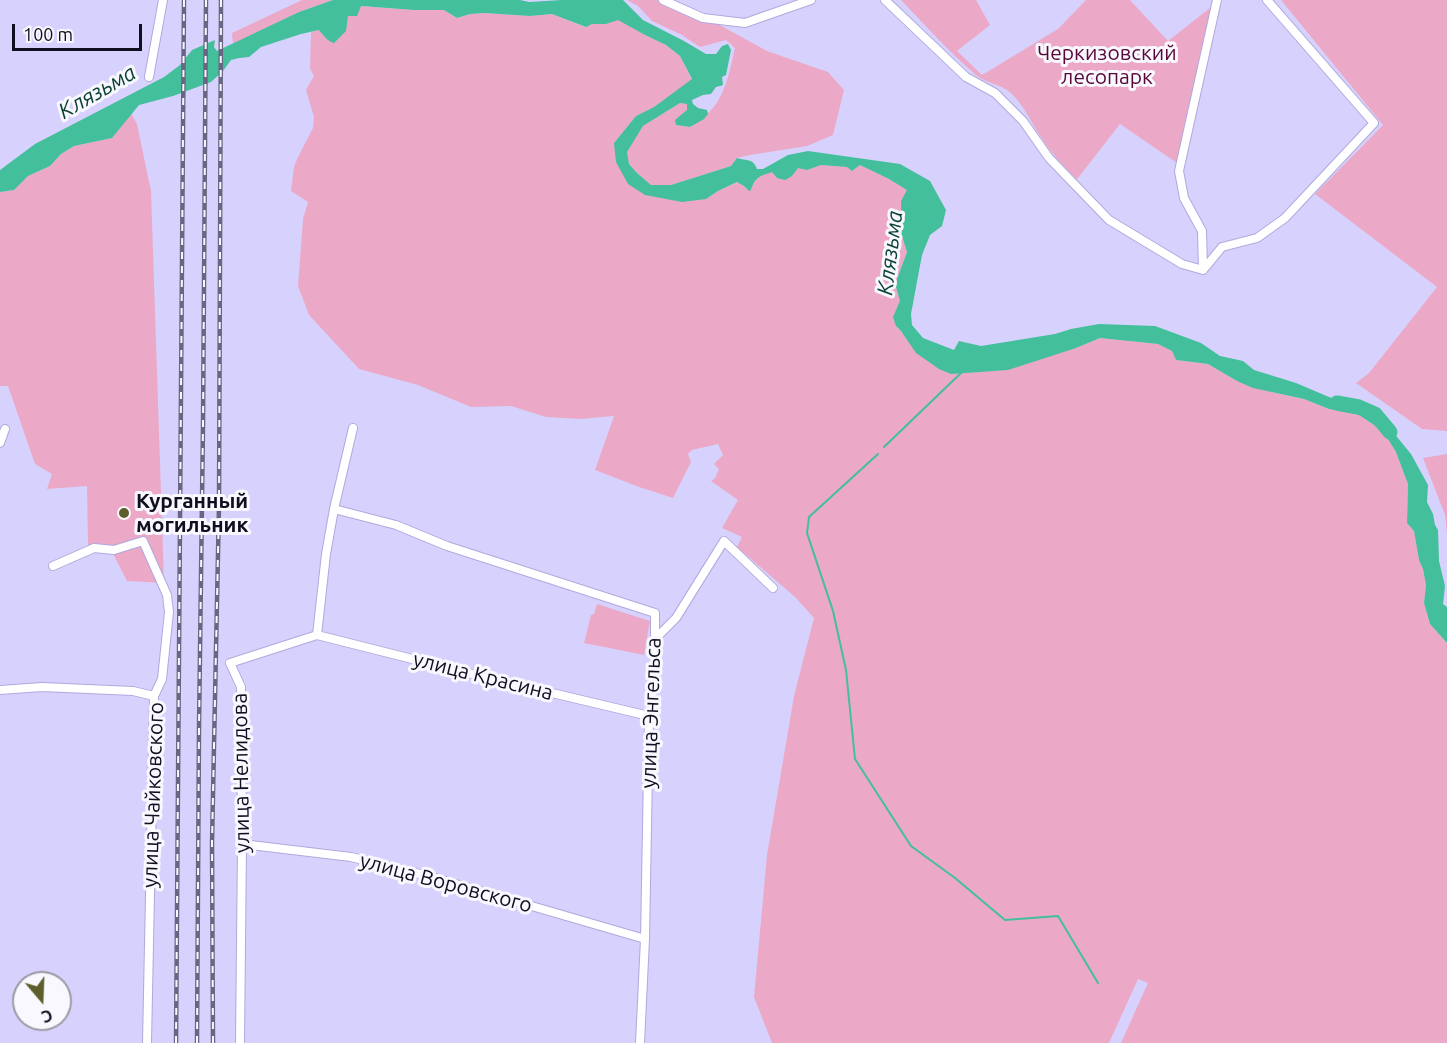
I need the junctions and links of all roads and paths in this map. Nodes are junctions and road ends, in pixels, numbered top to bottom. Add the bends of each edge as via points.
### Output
1 (163, 0) edge
2 (663, 0) edge
3 (811, 0) edge
4 (885, 0) edge
5 (1217, 0) edge
6 (1267, 0) edge
7 (149, 77) dead end
8 (1203, 270) junction
9 (353, 428) dead end
10 (4, 429) dead end
11 (0, 443) edge
12 (334, 509) junction
13 (53, 566) dead end
14 (773, 588) dead end
15 (317, 634) junction
16 (655, 639) junction
17 (0, 690) edge
18 (154, 696) junction
19 (649, 716) junction
20 (242, 844) junction
21 (645, 939) junction
22 (147, 1043) edge
23 (240, 1043) edge
24 (640, 1043) edge

1 - 7 street
2 - 3 street via 703,18 745,23
4 - 8 street via 966,77 995,93 1023,122 1049,158 1109,220 1182,264
5 - 8 street via 1179,171 1185,198 1202,231
6 - 8 street via 1374,123 1285,218 1257,238 1222,247
9 - 12 street
10 - 11 street
12 - 15 street
12 - 16 street, улица Энгельса via 396,525 447,546 655,613
13 - 18 street, улица Чайковского via 94,548 114,550 143,541 167,595 169,612 162,679
14 - 16 street via 724,541 676,618
15 - 19 street, улица Красина
15 - 20 street, улица Нелидова via 230,663 241,687
16 - 19 street, улица Энгельса
17 - 18 street via 42,687 133,691
18 - 22 street, улица Чайковского
19 - 21 street, улица Энгельса
20 - 21 street, улица Воровского via 351,857
20 - 23 street, улица Нелидова
21 - 24 street, улица Энгельса

